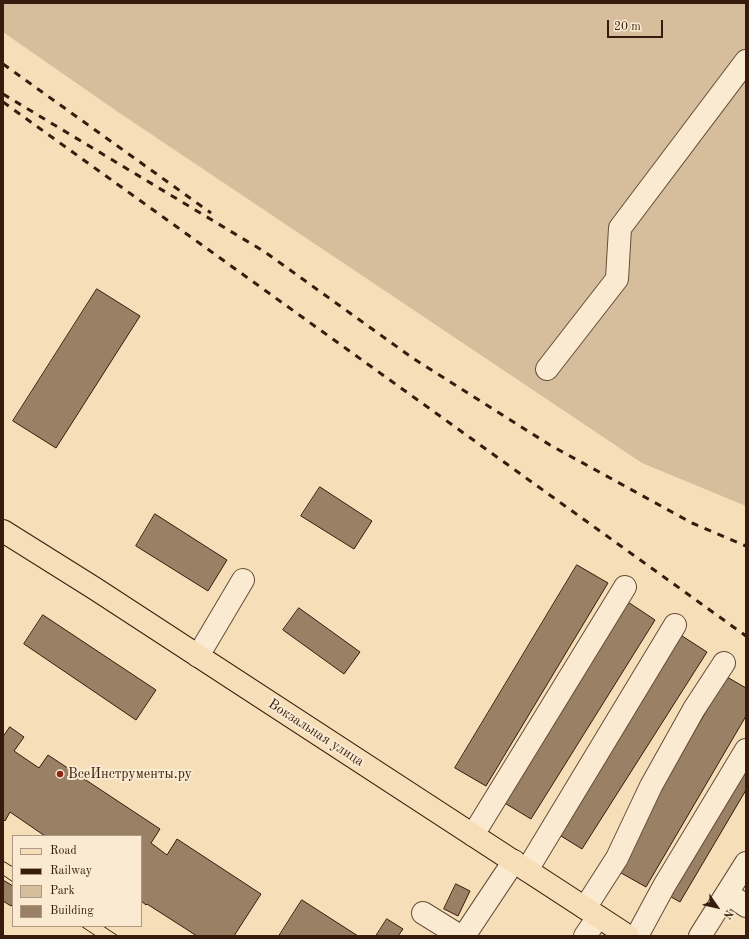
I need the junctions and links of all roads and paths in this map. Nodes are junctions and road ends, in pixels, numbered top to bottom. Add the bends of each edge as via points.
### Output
1 (746, 61) edge
2 (547, 369) dead end
3 (3, 530) edge
4 (243, 580) dead end
5 (625, 587) dead end
6 (675, 625) dead end
7 (198, 656) junction
8 (724, 663) dead end
9 (746, 750) edge
10 (473, 835) junction
11 (746, 863) edge
12 (520, 866) junction
13 (727, 893) junction
14 (746, 906) edge
15 (423, 912) dead end
16 (591, 912) junction
17 (460, 936) edge
18 (464, 936) edge
19 (585, 936) edge
20 (628, 936) edge
21 (637, 936) edge
22 (700, 936) edge

1 - 2 street via 620,228 617,279
3 - 7 main road, Вокзальная улица
4 - 7 street
5 - 10 street
6 - 12 street
7 - 10 main road, Вокзальная улица
8 - 16 street via 694,709 651,786
9 - 21 street
10 - 12 main road, Вокзальная улица
11 - 13 street
12 - 16 main road, Вокзальная улица
12 - 18 street
13 - 14 street
13 - 22 street
15 - 17 street
16 - 19 street
16 - 20 main road, Вокзальная улица

